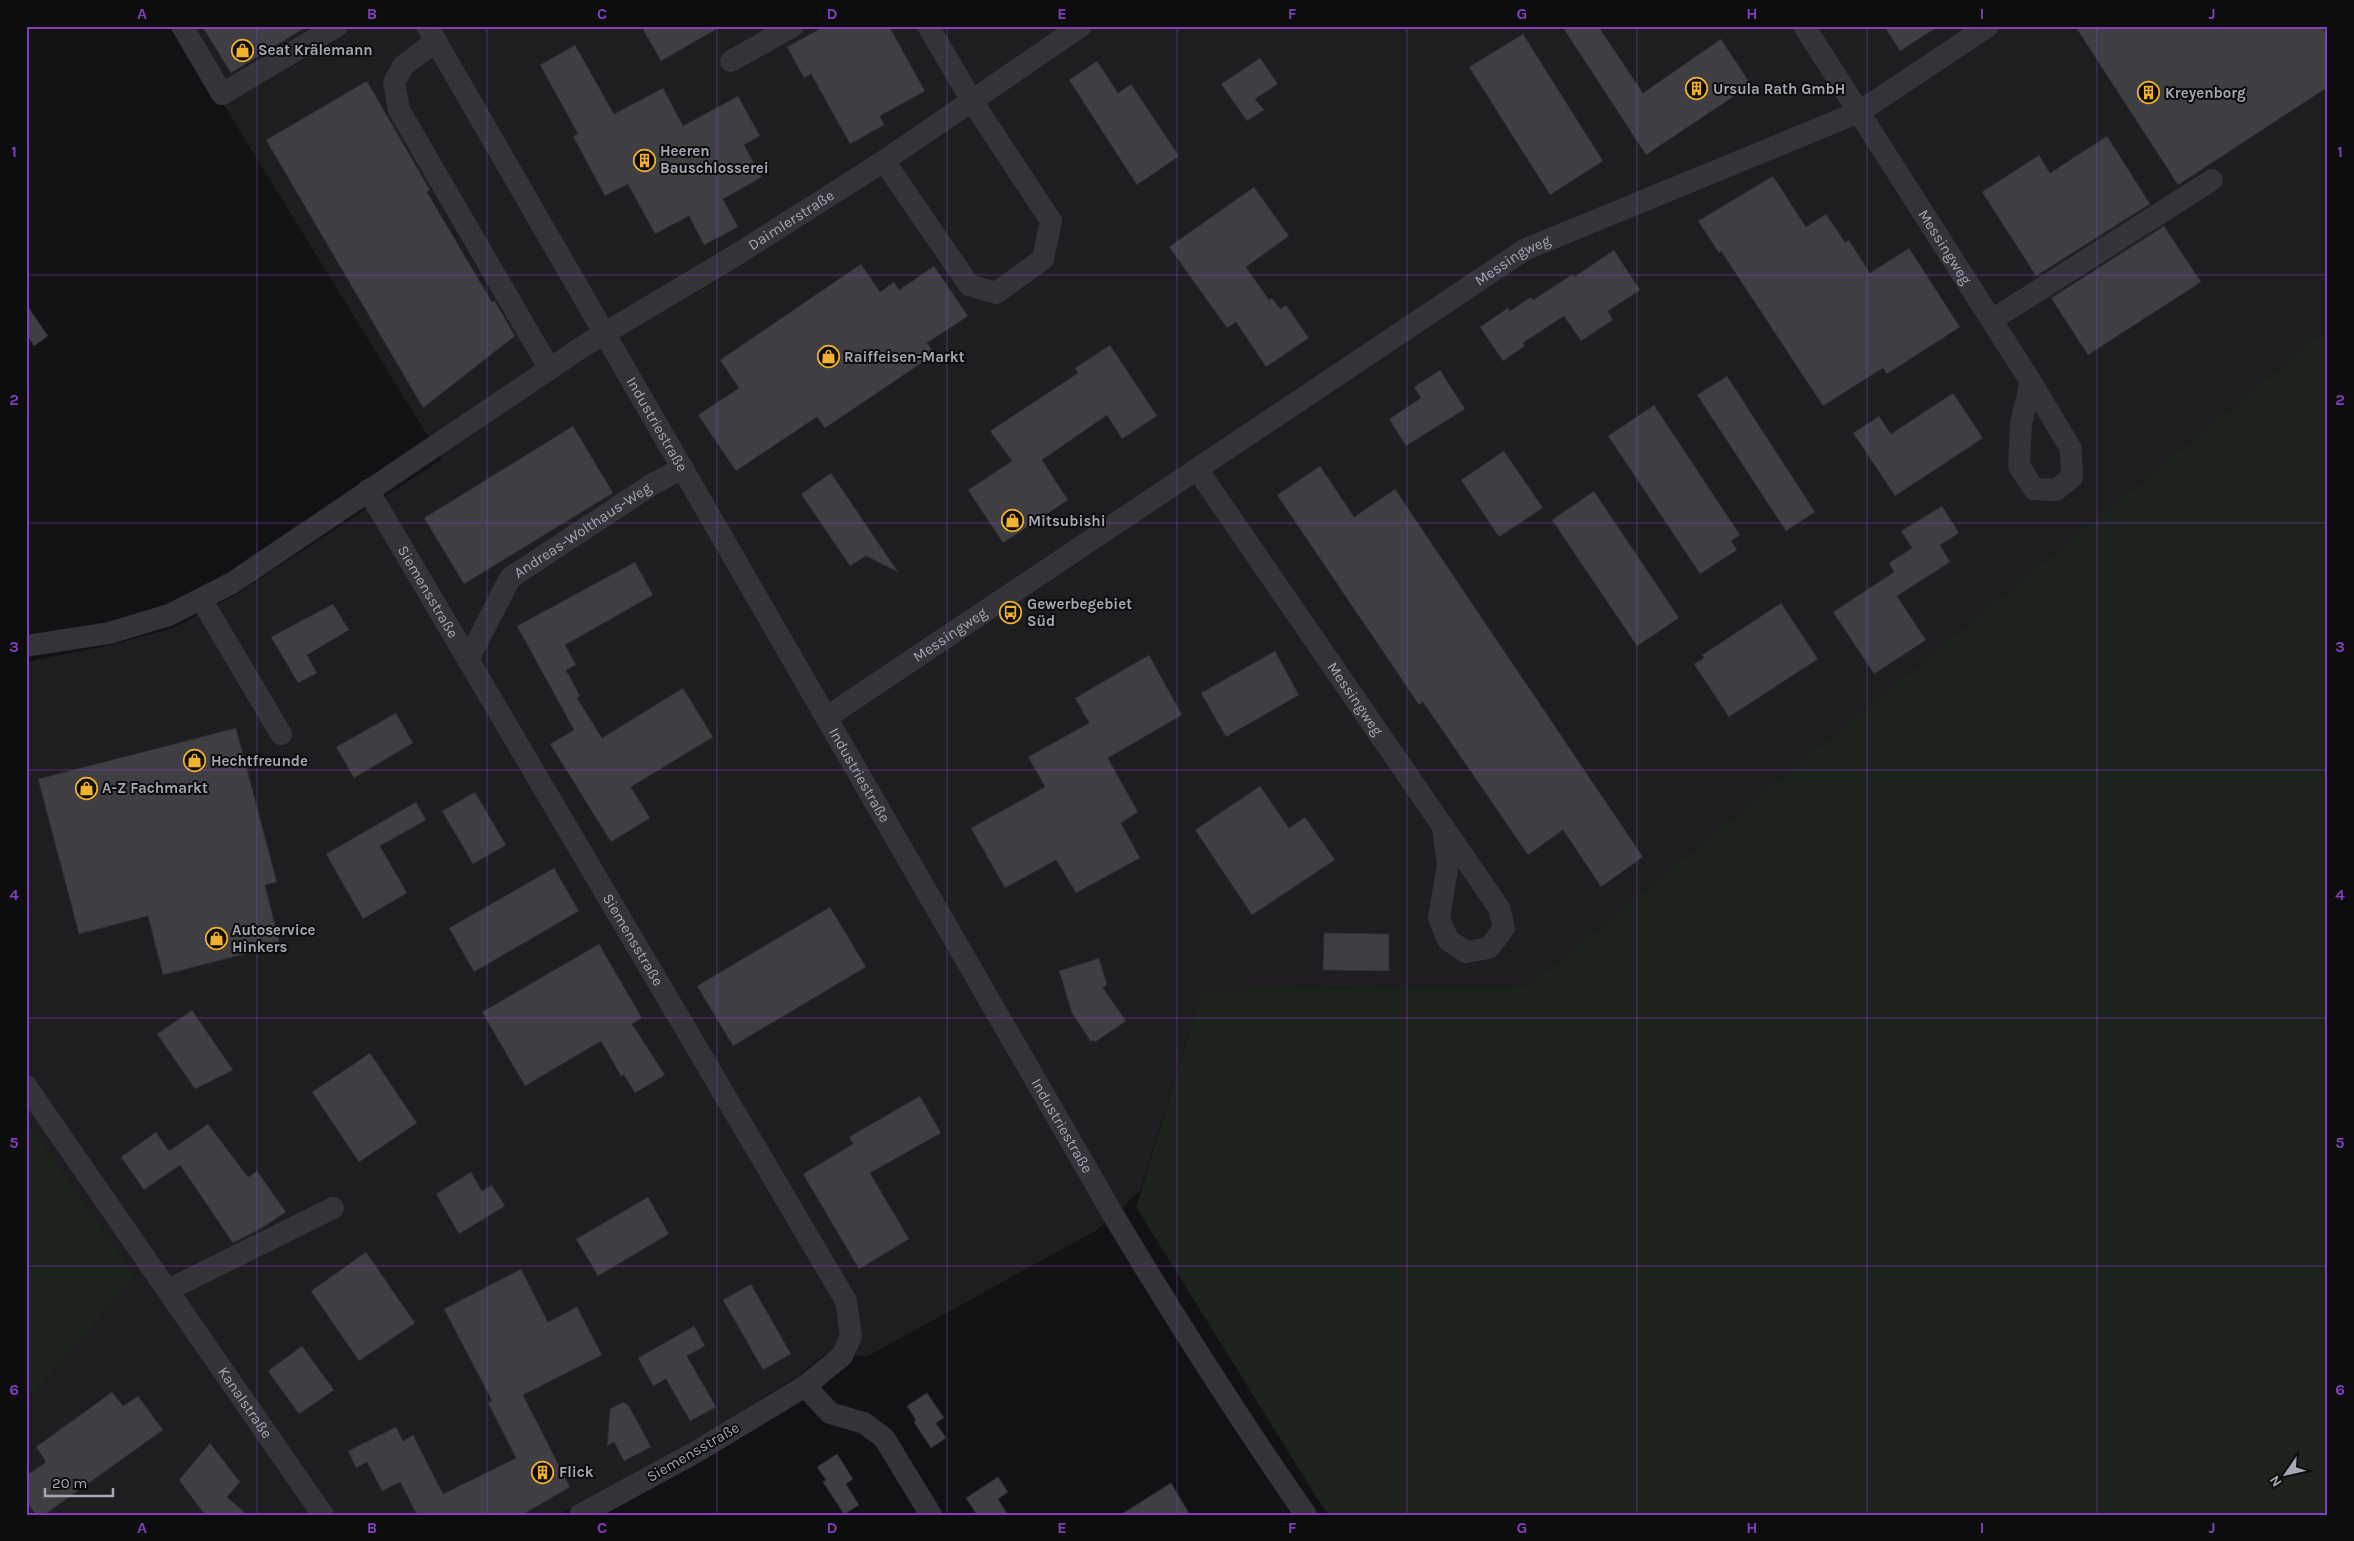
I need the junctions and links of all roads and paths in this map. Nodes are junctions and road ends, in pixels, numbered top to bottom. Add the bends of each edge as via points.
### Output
1 (182, 26) edge
2 (337, 26) edge
3 (793, 26) edge
4 (928, 26) edge
5 (1081, 26) edge
6 (1804, 26) edge
7 (1988, 26) edge
8 (431, 33) edge
9 (730, 61) dead end
10 (972, 102) junction
11 (1859, 112) junction
12 (884, 161) junction
13 (2212, 180) dead end
14 (1992, 320) junction
15 (604, 332) junction
16 (549, 368) junction
17 (2031, 382) dead end
18 (683, 468) junction
19 (1197, 469) junction
20 (368, 490) junction
21 (201, 599) junction
22 (26, 646) edge
23 (468, 660) junction
24 (826, 717) junction
25 (280, 734) dead end
26 (1444, 829) junction
27 (26, 1086) edge
28 (333, 1208) dead end
29 (168, 1290) junction
30 (805, 1386) junction
31 (323, 1515) edge
32 (580, 1515) edge
33 (932, 1515) edge
34 (1306, 1515) edge

1 - 2 street via 222,94
3 - 9 street
4 - 10 street
5 - 10 street, Daimlerstraße
6 - 11 street
7 - 11 street, Messingweg
8 - 15 street, Industriestraße
8 - 16 street via 403,66 394,83 399,110
10 - 12 street, Daimlerstraße
10 - 12 street via 1051,221 1043,259 996,293 970,285
11 - 14 street, Messingweg
11 - 19 street, Messingweg via 1524,250
12 - 15 street, Daimlerstraße via 732,258
13 - 14 street
14 - 17 street, Messingweg
15 - 16 street
15 - 18 street, Industriestraße
16 - 20 street
18 - 23 street, Andreas-Wolthaus-Weg via 651,485 510,578
18 - 24 street, Industriestraße
19 - 24 street, Messingweg
19 - 26 street, Messingweg
20 - 21 street via 232,582
20 - 23 street, Siemensstraße
21 - 22 street via 169,615 109,633
21 - 25 street
23 - 30 street, Siemensstraße via 846,1301 851,1336 842,1356
24 - 34 street, Industriestraße via 1181,1328
26 - 26 street, Messingweg via 1499,908 1504,928 1489,948 1466,952 1448,940 1439,918 1448,864
27 - 29 street, Kanalstraße
28 - 29 street
29 - 31 street, Kanalstraße
30 - 32 street, Siemensstraße via 696,1452
30 - 33 street via 830,1413 864,1423 884,1438

